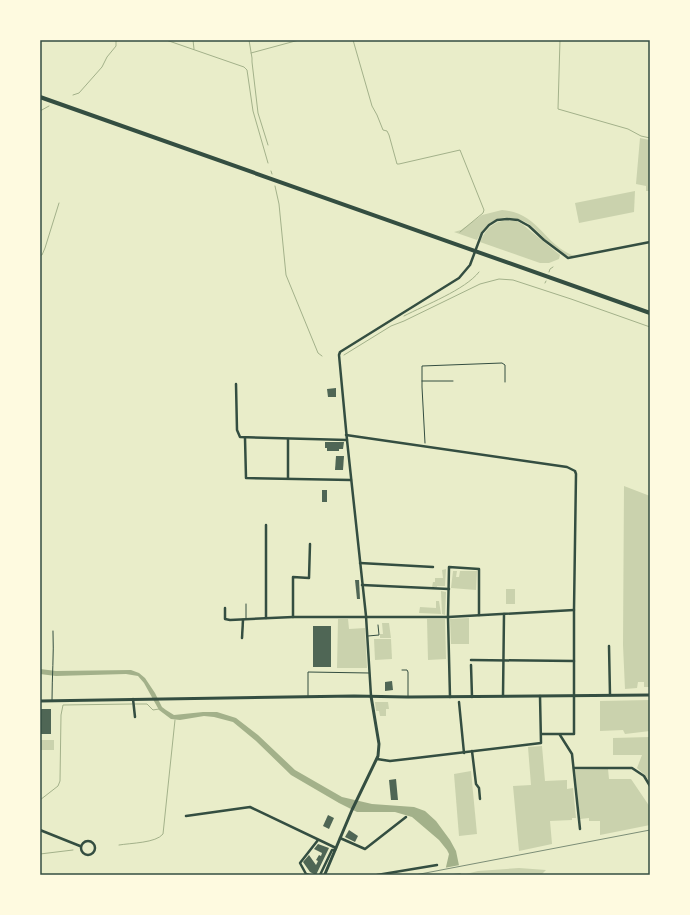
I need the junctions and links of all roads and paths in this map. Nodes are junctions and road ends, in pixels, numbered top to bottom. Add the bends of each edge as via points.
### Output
1 (40, 97) edge
2 (650, 242) edge
3 (650, 314) edge
4 (421, 381) junction
5 (453, 382) dead end
6 (505, 382) dead end
7 (236, 384) dead end
8 (346, 435) junction
9 (245, 438) junction
10 (288, 439) junction
11 (347, 440) junction
12 (426, 447) junction
13 (288, 478) junction
14 (351, 480) junction
15 (266, 525) dead end
16 (310, 544) dead end
17 (360, 563) junction
18 (433, 567) dead end
19 (362, 585) junction
20 (449, 589) junction
21 (246, 604) dead end
22 (225, 608) dead end
23 (574, 610) junction
24 (504, 614) junction
25 (479, 615) junction
26 (366, 616) junction
27 (293, 617) junction
28 (448, 617) junction
29 (266, 618) junction
30 (244, 620) junction
31 (378, 625) dead end
32 (53, 631) dead end
33 (368, 636) junction
34 (242, 638) dead end
35 (609, 646) dead end
36 (471, 660) dead end
37 (504, 660) junction
38 (574, 661) junction
39 (471, 666) dead end
40 (402, 670) dead end
41 (370, 673) junction
42 (610, 695) junction
43 (650, 695) edge
44 (371, 696) junction
45 (472, 696) junction
46 (503, 696) junction
47 (540, 696) junction
48 (574, 696) junction
49 (308, 697) junction
50 (408, 697) junction
51 (450, 697) junction
52 (40, 701) edge
53 (52, 701) junction
54 (459, 702) dead end
55 (133, 703) junction
56 (135, 717) dead end
57 (542, 734) junction
58 (560, 734) junction
59 (472, 752) junction
60 (464, 753) junction
61 (377, 759) junction
62 (574, 768) junction
63 (650, 786) edge
64 (480, 799) dead end
65 (186, 816) dead end
66 (406, 817) dead end
67 (580, 829) dead end
68 (40, 830) edge
69 (340, 838) junction
70 (318, 840) junction
71 (80, 846) junction
72 (335, 849) junction
73 (437, 865) dead end
74 (325, 874) dead end
75 (309, 875) edge
76 (320, 875) edge
77 (377, 875) edge

1 - 3 main road
2 - 8 street via 568,258 518,220 497,220 489,225 482,233 470,264 459,278 340,352
4 - 5 path
4 - 6 path via 421,368 424,365 502,362 505,364
4 - 12 path
7 - 9 street via 237,430 240,437
8 - 11 street
8 - 12 street
9 - 10 street
9 - 13 street via 246,478
10 - 11 street
10 - 13 street
11 - 14 street
12 - 23 street via 566,467 575,471
13 - 14 street
14 - 17 street
15 - 29 street
16 - 27 street via 309,578 293,578
17 - 18 street
17 - 19 street
19 - 20 street
19 - 26 street
20 - 25 street via 449,567 479,569
20 - 28 street
21 - 30 lane
22 - 30 street via 225,619
23 - 24 street
23 - 38 street
24 - 25 street
24 - 37 street
25 - 28 street
26 - 27 street
26 - 28 street
26 - 33 street
27 - 29 street
28 - 51 street
29 - 30 street
30 - 34 street
31 - 33 lane via 379,635
32 - 53 lane
33 - 41 street
35 - 42 street
36 - 37 street
37 - 38 street
37 - 46 street
38 - 48 street
39 - 45 street
40 - 50 lane via 408,672
41 - 44 street
41 - 49 lane via 308,672
42 - 43 street
42 - 48 street
44 - 49 street
44 - 50 street
44 - 61 street via 379,744
45 - 46 street
45 - 51 street
46 - 47 street
47 - 48 street
47 - 57 street
48 - 58 street via 574,734
49 - 55 street via 149,699
50 - 51 street
52 - 53 street
53 - 55 street
54 - 60 street
55 - 56 street
57 - 58 street
57 - 59 street via 539,744
58 - 62 street via 572,754
59 - 60 street
59 - 64 street
60 - 61 street via 390,761
61 - 69 street
62 - 63 street via 632,768 644,776
62 - 67 street
65 - 70 street via 250,807
66 - 69 street via 364,849
68 - 71 street
69 - 72 street
70 - 72 street
70 - 75 street via 300,863
71 - 71 street via 81,852 86,855 95,851 90,841
72 - 74 street
72 - 76 street via 332,850
73 - 77 street

